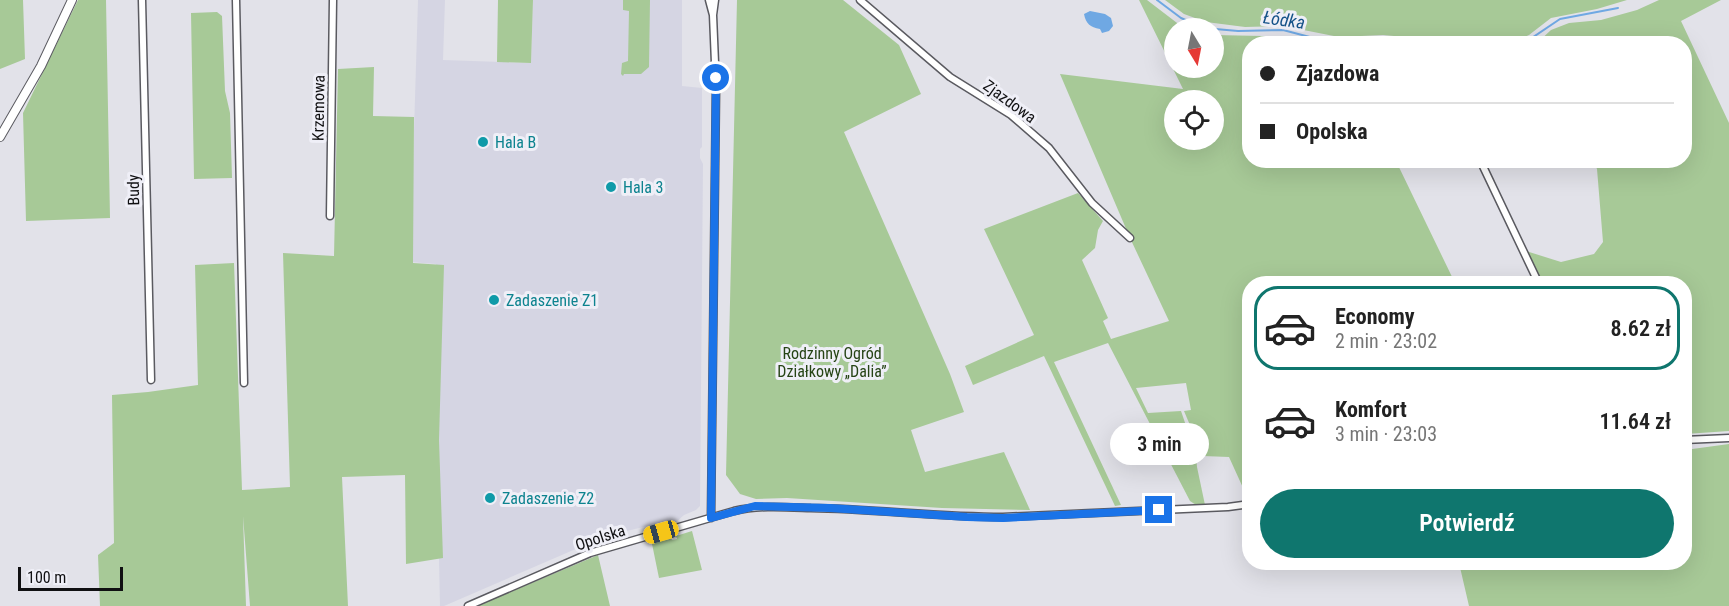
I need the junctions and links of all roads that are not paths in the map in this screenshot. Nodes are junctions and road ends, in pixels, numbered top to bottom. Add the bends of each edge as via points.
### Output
1 (72, 0) edge
2 (142, 0) edge
3 (236, 0) edge
4 (333, 0) edge
5 (709, 0) edge
6 (715, 0) edge
7 (860, 0) edge
8 (713, 15) junction
9 (0, 137) edge
10 (1484, 168) edge
11 (330, 216) dead end
12 (1130, 238) dead end
13 (1535, 276) edge
14 (151, 380) dead end
15 (244, 383) dead end
16 (1729, 438) edge
17 (1692, 440) edge
18 (1242, 505) edge
19 (711, 518) junction
20 (468, 606) edge

1 - 9 street via 41,66
2 - 14 street, Budy
3 - 15 street
4 - 11 street, Krzemowa
5 - 8 street
6 - 8 street
7 - 12 street, Zjazdowa via 950,76 1011,115 1049,148 1092,203
8 - 19 street via 716,111
10 - 13 street
16 - 17 street
18 - 19 street, Opolska via 1003,518 755,506
19 - 20 street, Opolska via 590,554

